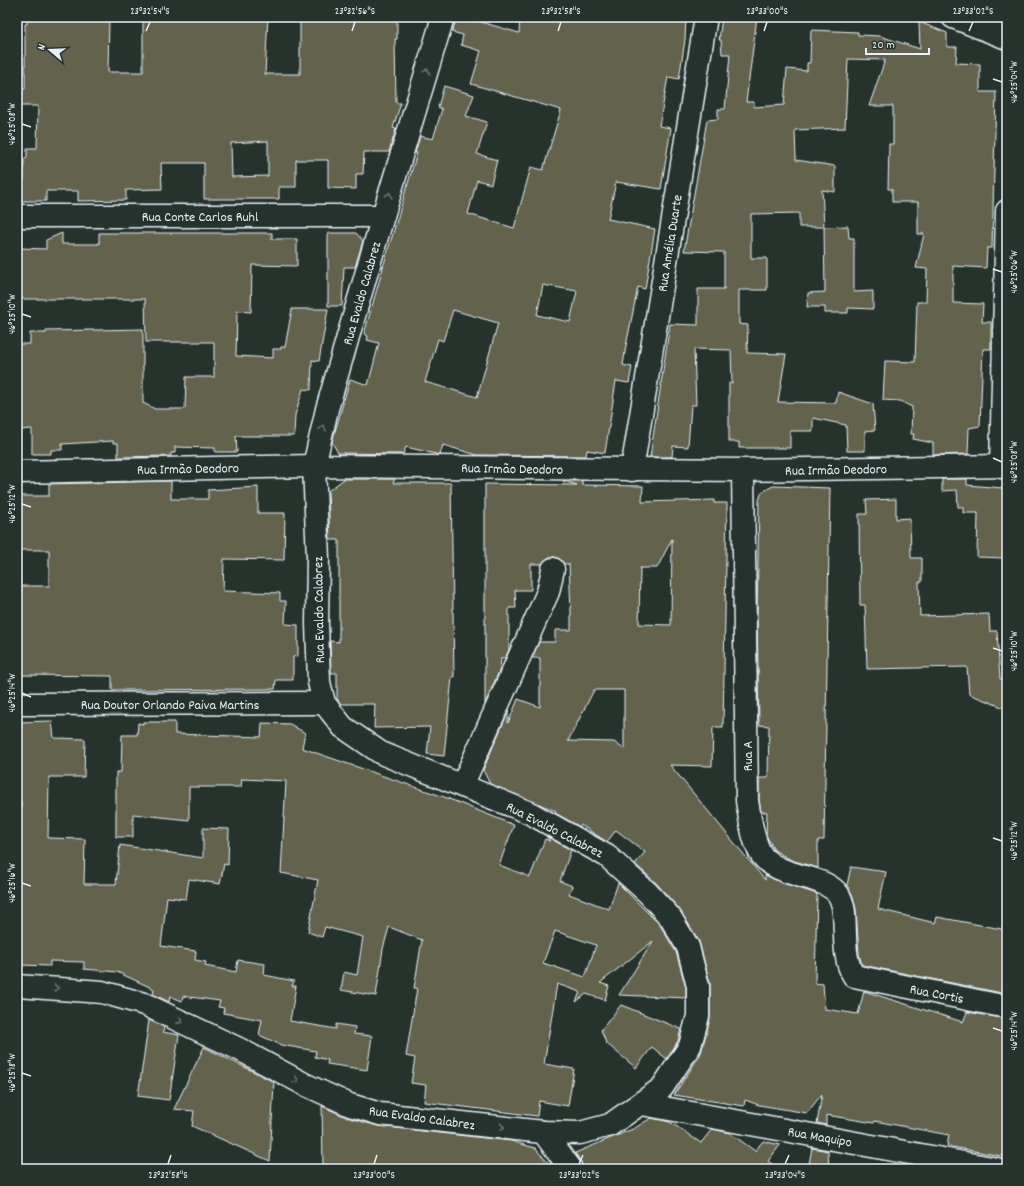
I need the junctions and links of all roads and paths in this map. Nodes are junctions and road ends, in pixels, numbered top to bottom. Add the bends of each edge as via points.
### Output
1 (443, 17) edge
2 (706, 17) edge
3 (953, 17) edge
4 (1007, 38) edge
5 (1007, 211) edge
6 (17, 216) edge
7 (383, 216) junction
8 (314, 466) junction
9 (1004, 467) edge
10 (632, 470) junction
11 (743, 470) junction
12 (17, 472) edge
13 (553, 569) dead end
14 (17, 704) edge
15 (324, 704) junction
16 (462, 786) junction
17 (867, 979) joint
18 (17, 986) edge
19 (1007, 1007) edge
20 (642, 1104) junction
21 (543, 1132) junction
22 (571, 1169) edge
23 (997, 1169) edge

7 -> 1 street, Rua Evaldo Calabrez
2 - 10 street, Rua Amélia Duarte
3 - 4 street
5 - 9 street
6 - 7 street, Rua Conte Carlos Ruhl
8 -> 7 street, Rua Evaldo Calabrez via 327,409
8 - 10 street, Rua Irmão Deodoro
8 - 12 street, Rua Irmão Deodoro
8 - 15 street, Rua Evaldo Calabrez via 319,682
9 - 11 street, Rua Irmão Deodoro
10 - 11 street, Rua Irmão Deodoro
11 - 17 street, Rua A via 747,801 755,838 765,860 825,884 838,893 843,905 847,962 854,976
13 - 16 street via 548,592
14 - 15 street, Rua Doutor Orlando Paiva Martins
15 - 16 street, Rua Evaldo Calabrez via 343,727 382,753
16 - 20 street, Rua Evaldo Calabrez via 530,813 607,856 670,917 688,947 698,986 698,1016 690,1046 662,1088
17 - 19 street, Rua Cortis
18 -> 21 street, Rua Evaldo Calabrez via 102,992 144,1004 239,1049 304,1084 350,1105 380,1114
20 - 21 street, Rua Evaldo Calabrez via 610,1125 580,1133
20 - 23 street, Rua Maquipo
21 - 22 street

